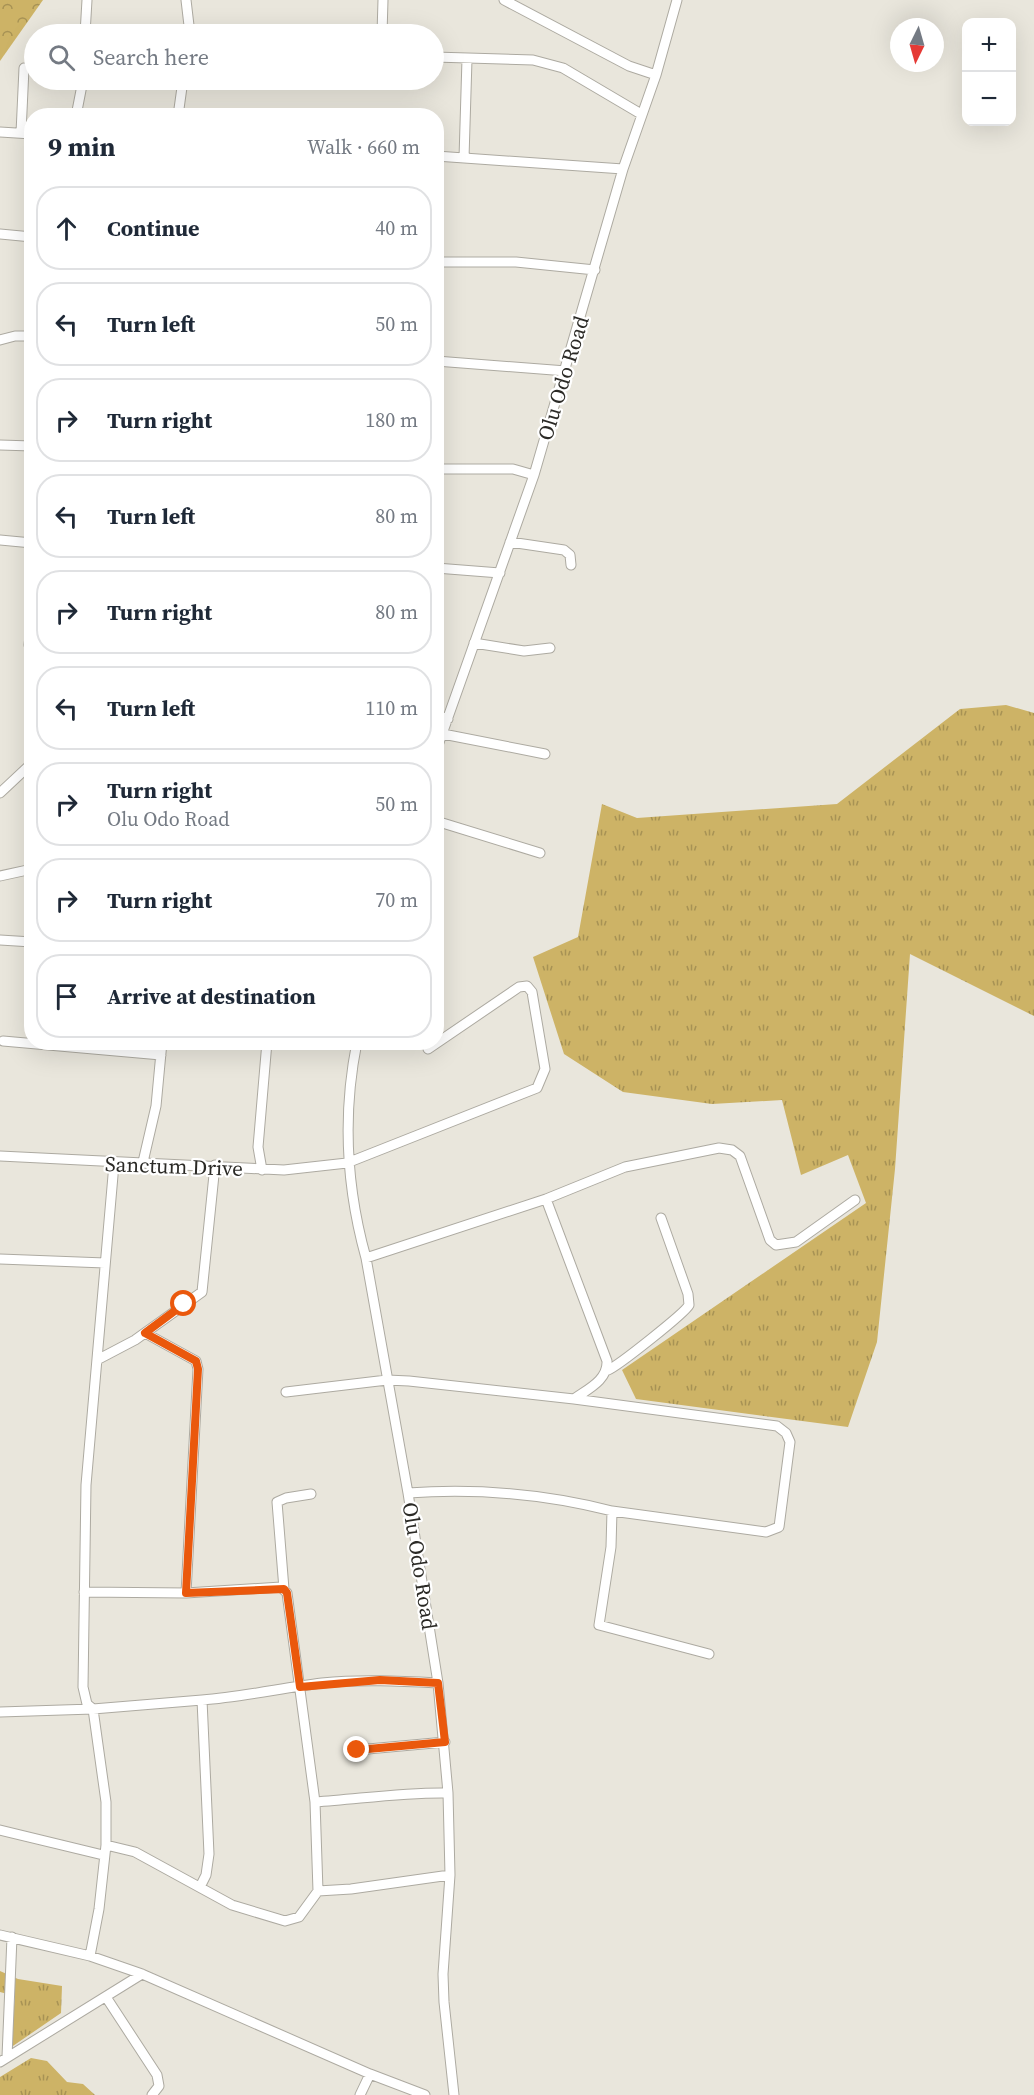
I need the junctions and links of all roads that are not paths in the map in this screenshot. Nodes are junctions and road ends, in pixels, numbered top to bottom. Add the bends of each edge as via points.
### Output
1 (87, 0) edge
2 (186, 0) edge
3 (383, 0) edge
4 (504, 0) edge
5 (677, 0) edge
6 (86, 24) edge
7 (189, 24) edge
8 (382, 24) edge
9 (444, 58) edge
10 (467, 59) junction
11 (24, 68) dead end
12 (656, 75) junction
13 (81, 90) edge
14 (182, 90) edge
15 (78, 108) edge
16 (179, 108) edge
17 (641, 114) junction
18 (0, 132) edge
19 (21, 133) junction
20 (24, 133) edge
21 (444, 157) edge
22 (464, 158) junction
23 (623, 169) junction
24 (0, 234) edge
25 (24, 236) edge
26 (444, 262) edge
27 (595, 270) junction
28 (24, 336) edge
29 (0, 340) edge
30 (444, 362) edge
31 (566, 371) junction
32 (0, 445) edge
33 (24, 446) edge
34 (444, 469) edge
35 (534, 475) junction
36 (0, 540) edge
37 (24, 542) edge
38 (510, 542) junction
39 (571, 565) dead end
40 (444, 569) edge
41 (500, 573) junction
42 (474, 643) junction
43 (550, 648) dead end
44 (444, 718) edge
45 (448, 719) junction
46 (444, 731) edge
47 (444, 734) edge
48 (545, 754) dead end
49 (24, 770) edge
50 (0, 793) edge
51 (444, 823) edge
52 (540, 853) dead end
53 (24, 871) edge
54 (0, 876) edge
55 (0, 940) edge
56 (24, 942) edge
57 (444, 1038) edge
58 (3, 1041) dead end
59 (24, 1043) edge
60 (112, 1050) edge
61 (161, 1050) edge
62 (266, 1050) edge
63 (355, 1050) edge
64 (161, 1054) junction
65 (0, 1156) edge
66 (143, 1162) junction
67 (347, 1163) junction
68 (114, 1164) junction
69 (215, 1165) junction
70 (262, 1170) junction
71 (546, 1199) junction
72 (855, 1200) dead end
73 (662, 1218) dead end
74 (366, 1258) junction
75 (0, 1259) edge
76 (105, 1263) junction
77 (145, 1333) junction
78 (97, 1360) junction
79 (608, 1370) junction
80 (387, 1380) junction
81 (286, 1392) dead end
82 (574, 1399) junction
83 (408, 1493) junction
84 (311, 1494) dead end
85 (612, 1511) junction
86 (284, 1589) junction
87 (84, 1592) junction
88 (186, 1593) junction
89 (709, 1654) dead end
90 (438, 1683) junction
91 (300, 1687) junction
92 (202, 1700) junction
93 (93, 1709) junction
94 (0, 1712) edge
95 (445, 1742) junction
96 (357, 1750) dead end
97 (448, 1793) junction
98 (315, 1802) junction
99 (0, 1830) edge
100 (106, 1845) junction
101 (103, 1855) junction
102 (450, 1875) junction
103 (200, 1887) junction
104 (318, 1891) junction
105 (0, 1935) edge
106 (12, 1937) junction
107 (90, 1956) junction
108 (142, 1974) junction
109 (106, 1997) junction
110 (3, 2060) edge
111 (370, 2074) junction
112 (152, 2095) edge
113 (360, 2095) edge
114 (425, 2095) edge
115 (454, 2095) edge

1 - 6 street
2 - 7 street
3 - 8 street
4 - 12 street via 629,66
5 - 12 street, Olu Odo Road
9 - 10 street
10 - 17 street via 533,60 563,68
10 - 22 street
11 - 19 street
12 - 17 street, Olu Odo Road
13 - 15 street
14 - 16 street
17 - 23 street, Olu Odo Road
18 - 19 street
19 - 20 street
21 - 22 street
22 - 23 street
23 - 27 street, Olu Odo Road
24 - 25 street
26 - 27 street via 516,262
27 - 31 street, Olu Odo Road
28 - 29 street
30 - 31 street
31 - 35 street, Olu Odo Road
32 - 33 street
34 - 35 street via 513,470
35 - 38 street, Olu Odo Road
36 - 37 street
38 - 39 street via 564,550 570,555
38 - 41 street, Olu Odo Road
40 - 41 street
41 - 42 street, Olu Odo Road
42 - 43 street via 524,651
42 - 45 street, Olu Odo Road
44 - 45 street
45 - 46 street, Olu Odo Road
47 - 48 street
49 - 50 street
51 - 52 street
53 - 54 street
55 - 56 street
57 - 67 street, Sanctum Drive via 519,987 527,986 532,992 545,1069 537,1088
58 - 59 street
60 - 64 street
61 - 64 street
62 - 70 street via 258,1147
63 - 67 street, Olu Odo Road via 350,1076
64 - 66 street via 156,1106
65 - 68 street, Sanctum Drive
66 - 68 street, Sanctum Drive
66 - 69 street, Sanctum Drive
67 - 70 street, Sanctum Drive
67 - 74 street, Olu Odo Road
68 - 76 street
69 - 70 street, Sanctum Drive
69 - 77 street via 202,1292
71 - 72 street via 625,1167 719,1148 740,1156 770,1240 776,1245 796,1242
71 - 74 street
71 - 79 street
73 - 79 street via 689,1305 680,1317
74 - 80 street, Olu Odo Road
75 - 76 street
76 - 78 street
77 - 78 street
77 - 88 street via 196,1361 198,1369
78 - 87 street via 86,1485
79 - 82 street
80 - 81 street
80 - 82 street
80 - 83 street, Olu Odo Road
82 - 85 street via 777,1426 790,1442 779,1527 766,1532
83 - 85 street via 486,1491
83 - 90 street, Olu Odo Road
84 - 86 street via 277,1502
85 - 89 street via 611,1547 599,1625
86 - 88 street
86 - 91 street
87 - 88 street
87 - 93 street via 83,1687 87,1704
90 - 91 street via 380,1680
90 - 95 street, Olu Odo Road
91 - 92 street
91 - 98 street
92 - 93 street
92 - 103 street via 209,1854
93 - 94 street
93 - 100 street via 106,1802
95 - 96 street
95 - 97 street, Olu Odo Road
97 - 98 street via 398,1793 371,1799
97 - 102 street, Olu Odo Road
98 - 104 street
99 - 101 street
100 - 101 street
100 - 103 street via 135,1852
101 - 107 street
102 - 104 street
102 - 115 street, Olu Odo Road via 443,1974
103 - 104 street via 232,1905 285,1921 299,1917
105 - 106 street
106 - 107 street
106 - 110 street
107 - 108 street
108 - 109 street
108 - 111 street
109 - 110 street
109 - 112 street via 158,2075 159,2086
111 - 113 street
111 - 114 street

